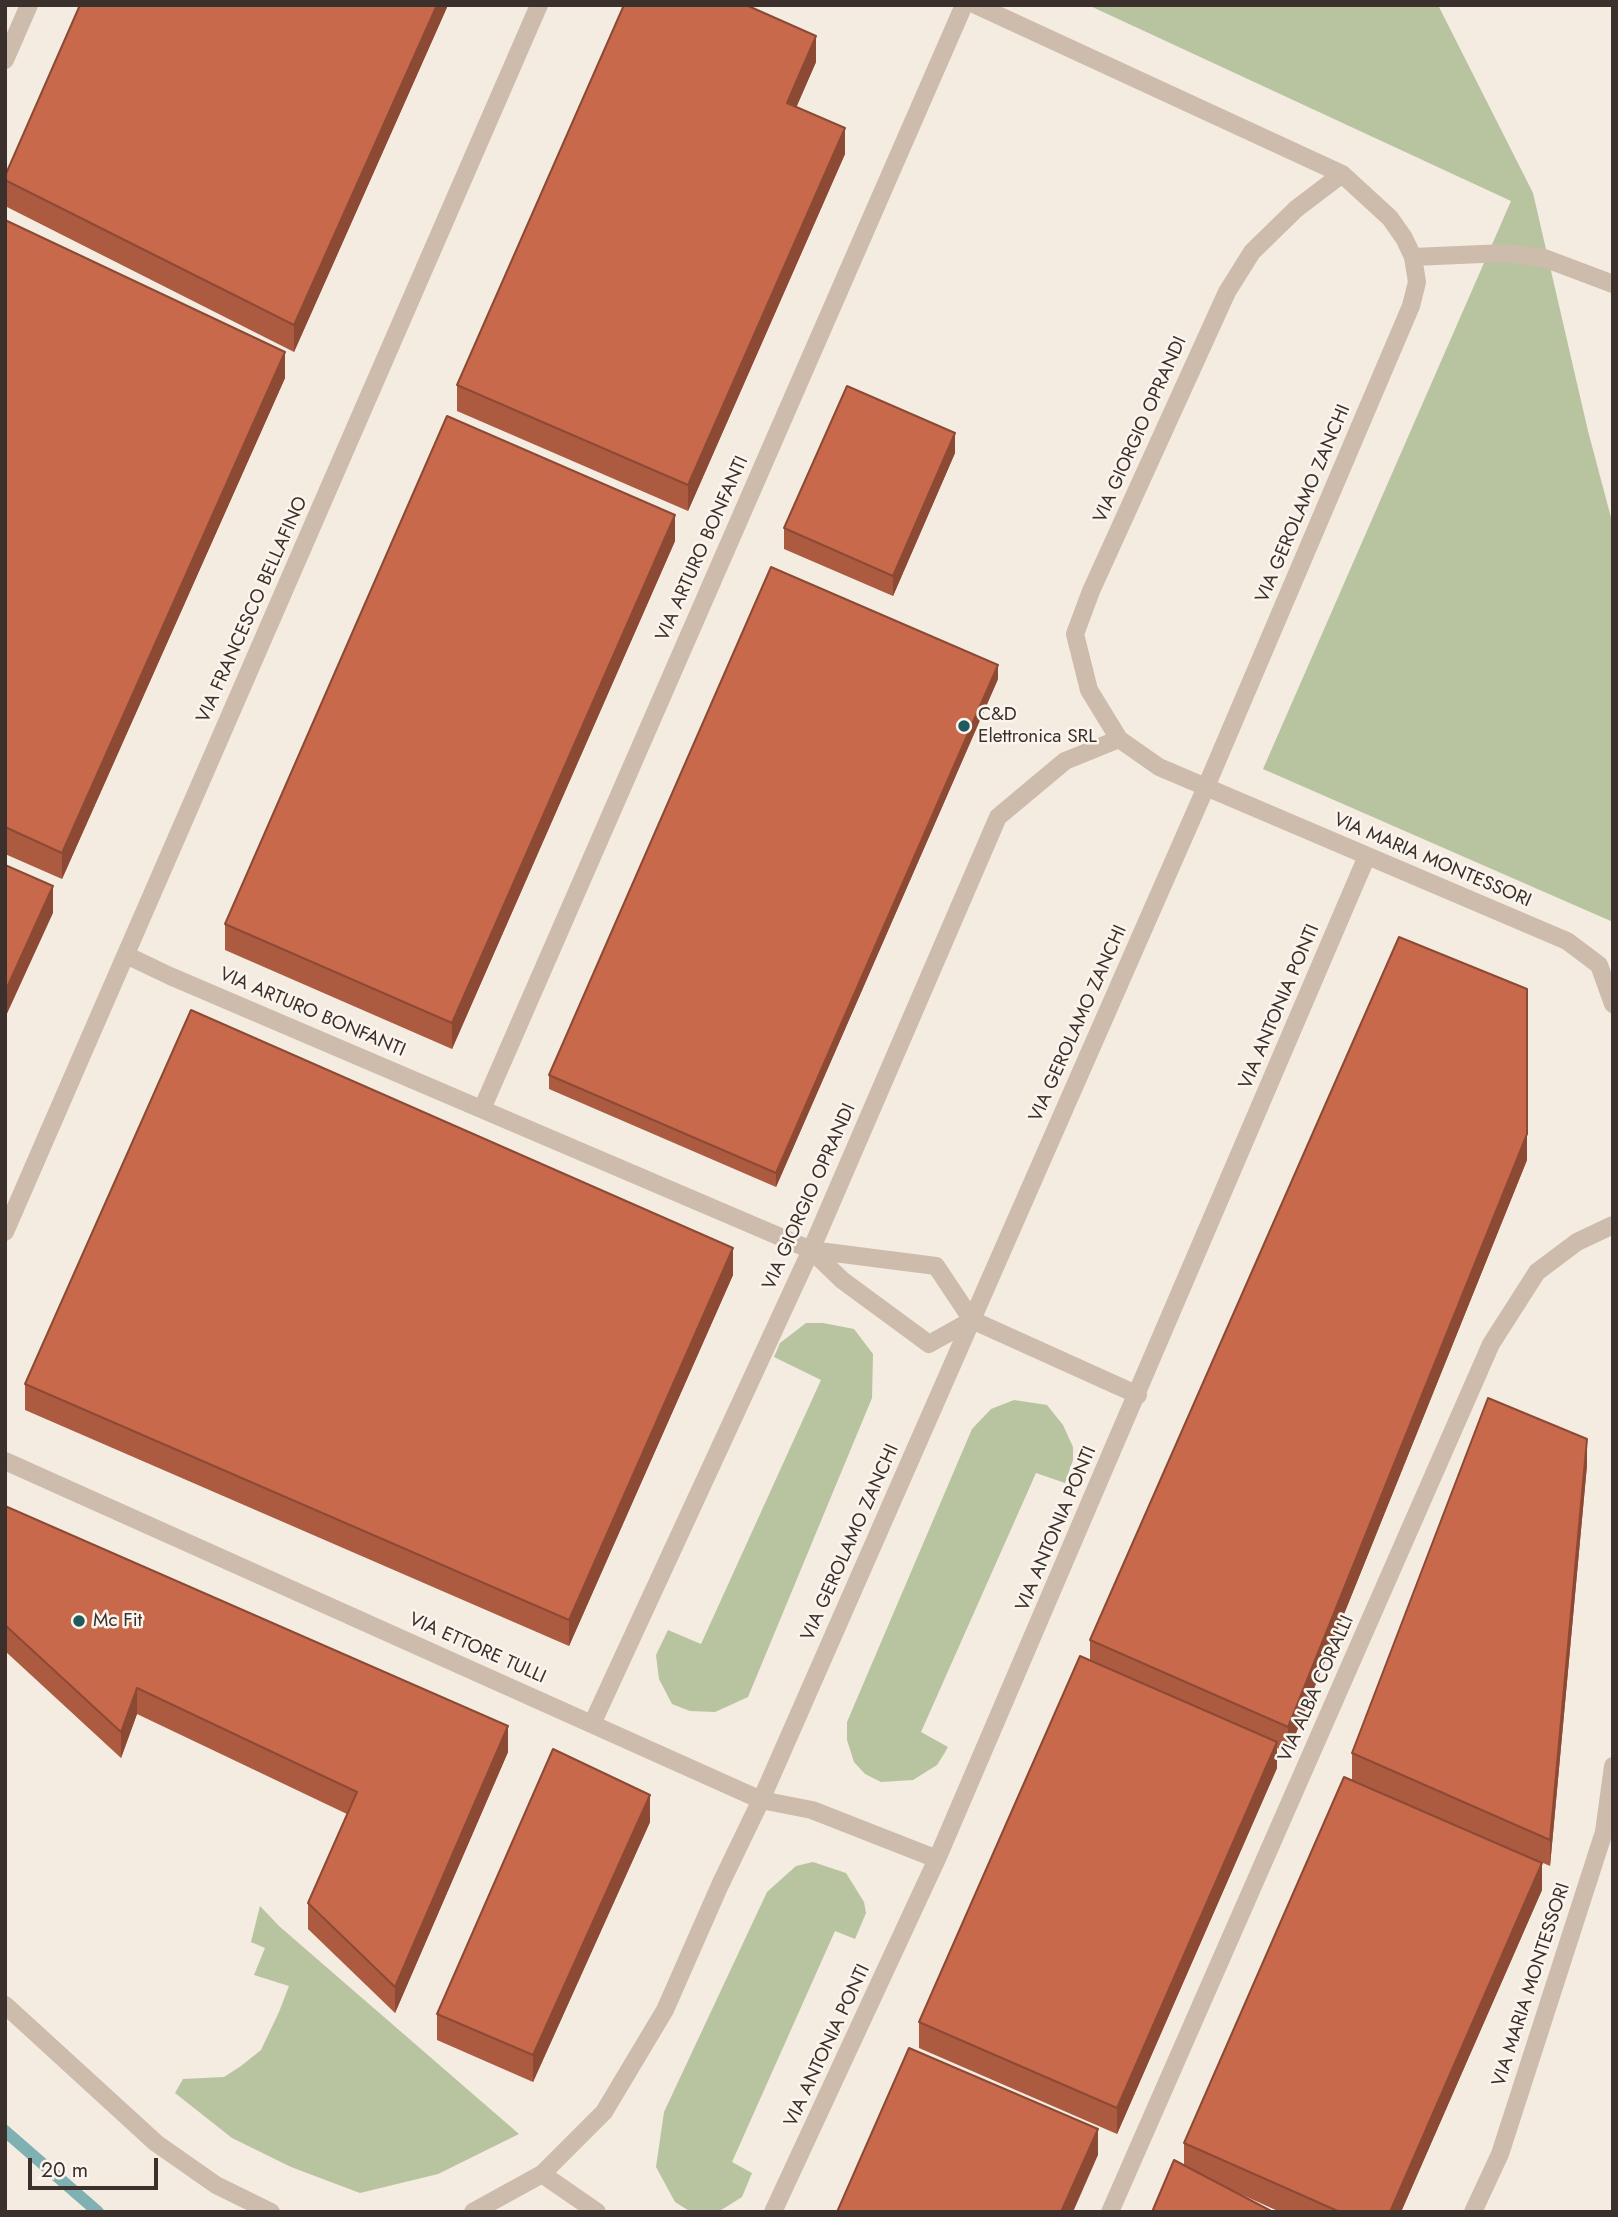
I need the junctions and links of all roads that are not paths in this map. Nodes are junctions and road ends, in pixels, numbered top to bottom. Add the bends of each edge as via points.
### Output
1 (29, 5) edge
2 (539, 5) edge
3 (964, 5) edge
4 (976, 5) edge
5 (5, 60) edge
6 (1342, 174) junction
7 (1413, 257) junction
8 (1613, 284) edge
9 (1119, 739) junction
10 (1206, 787) junction
11 (1367, 856) junction
12 (126, 955) junction
13 (1613, 1004) edge
14 (482, 1109) junction
15 (1613, 1225) edge
16 (5, 1232) edge
17 (811, 1250) junction
18 (972, 1320) junction
19 (1138, 1395) junction
20 (5, 1461) edge
21 (593, 1724) junction
22 (1613, 1766) edge
23 (761, 1800) junction
24 (937, 1859) junction
25 (5, 2006) edge
26 (542, 2174) junction
27 (271, 2212) edge
28 (473, 2212) edge
29 (597, 2212) edge
30 (773, 2212) edge
31 (1110, 2212) edge
32 (1473, 2212) edge

1 - 5 street
2 - 12 street, VIA FRANCESCO BELLAFINO
3 - 14 street, VIA ARTURO BONFANTI
4 - 6 street, VIA GEROLAMO ZANCHI
6 - 7 street, VIA GEROLAMO ZANCHI via 1390,218
6 - 9 street, VIA GIORGIO OPRANDI via 1252,251 1227,292 1091,591 1075,634 1089,690
7 - 8 street via 1505,253 1544,258
7 - 10 street, VIA GEROLAMO ZANCHI via 1417,282 1411,306
9 - 10 street, VIA GIORGIO OPRANDI via 1159,767
9 - 17 street, VIA GIORGIO OPRANDI via 1065,761 998,817
10 - 11 street, VIA MARIA MONTESSORI
10 - 18 street, VIA GEROLAMO ZANCHI
11 - 13 street, VIA MARIA MONTESSORI via 1567,941 1599,965
11 - 19 street, VIA ANTONIA PONTI
12 - 14 street, VIA ARTURO BONFANTI
12 - 16 street, VIA FRANCESCO BELLAFINO
14 - 17 street, VIA ARTURO BONFANTI
15 - 31 street, VIA ALBA CORALLI via 1577,1242 1537,1272 1491,1344
17 - 18 street, VIA ARTURO BONFANTI via 936,1266
17 - 18 street, VIA ARTURO BONFANTI via 842,1280 929,1344
17 - 21 street, VIA GIORGIO OPRANDI
18 - 19 street
18 - 23 street, VIA GEROLAMO ZANCHI
19 - 24 street, VIA ANTONIA PONTI
20 - 21 street, VIA ETTORE TULLI
21 - 23 street, VIA ETTORE TULLI
22 - 32 street, VIA MARIA MONTESSORI via 1604,1832 1500,2154
23 - 24 street, VIA ETTORE TULLI via 812,1810
23 - 26 street, VIA GEROLAMO ZANCHI via 665,2010 604,2112
24 - 30 street, VIA ANTONIA PONTI
25 - 27 street via 156,2143 216,2185
26 - 28 street, VIA GEROLAMO ZANCHI
26 - 29 street

